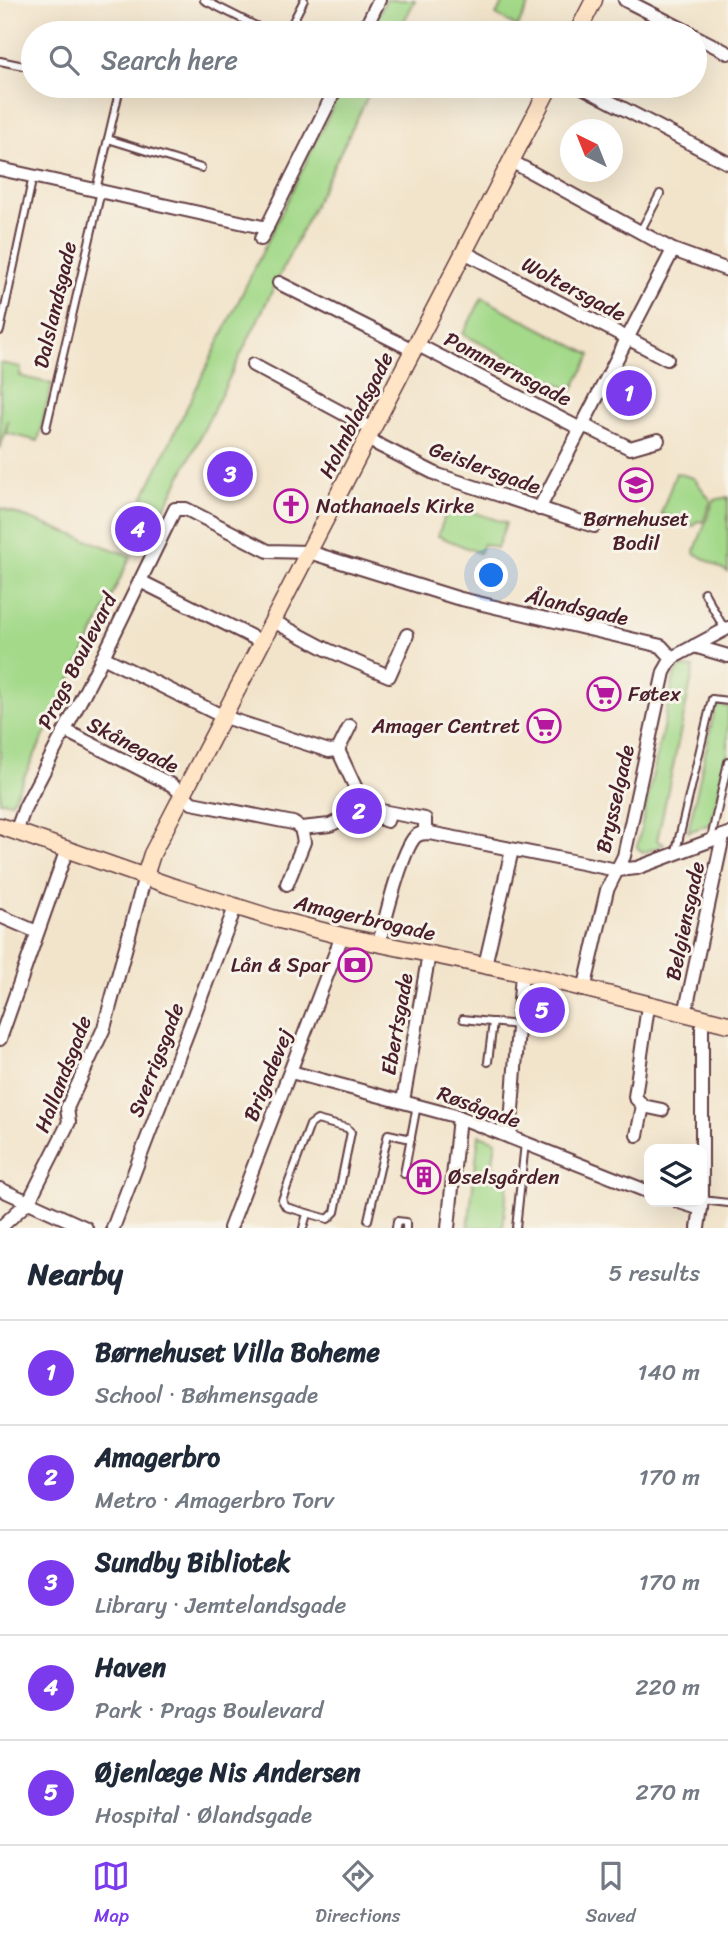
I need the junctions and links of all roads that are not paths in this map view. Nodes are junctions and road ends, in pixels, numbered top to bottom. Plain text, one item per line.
1 (204, 0) edge
2 (304, 0) edge
3 (379, 0) edge
4 (594, 0) edge
5 (625, 0) edge
6 (246, 21) edge
7 (293, 21) edge
8 (369, 21) edge
9 (583, 21) edge
10 (666, 21) edge
11 (707, 42) edge
12 (728, 53) edge
13 (0, 61) edge
14 (21, 65) edge
15 (118, 98) edge
16 (331, 98) edge
17 (544, 98) edge
18 (604, 98) edge
19 (108, 139) junction
20 (511, 161) junction
21 (727, 161) edge
22 (201, 168) dead end
23 (0, 169) edge
24 (33, 176) junction
25 (99, 191) junction
26 (660, 194) dead end
27 (640, 232) junction
28 (673, 250) junction
29 (464, 252) junction
30 (728, 270) edge
31 (279, 283) dead end
32 (0, 331) edge
33 (628, 339) junction
34 (415, 347) junction
35 (667, 359) dead end
36 (253, 365) dead end
37 (582, 427) junction
38 (46, 428) dead end
39 (370, 434) junction
40 (658, 440) dead end
41 (175, 509) joint
42 (539, 509) junction
43 (594, 526) dead end
44 (309, 552) junction
45 (140, 581) junction
46 (704, 592) dead end
47 (273, 621) junction
48 (727, 629) edge
49 (407, 635) dead end
50 (262, 642) junction
51 (694, 646) junction
52 (728, 656) edge
53 (103, 657) junction
54 (671, 658) junction
55 (728, 701) edge
56 (224, 718) junction
57 (350, 726) dead end
58 (65, 731) junction
59 (338, 750) junction
60 (728, 762) edge
61 (184, 795) junction
62 (365, 809) junction
63 (301, 828) junction
64 (8, 829) edge
65 (425, 832) junction
66 (720, 837) edge
67 (67, 849) junction
68 (512, 849) junction
69 (676, 853) junction
70 (617, 870) junction
71 (145, 876) junction
72 (287, 884) dead end
73 (236, 905) junction
74 (0, 916) edge
75 (37, 932) junction
76 (341, 936) junction
77 (379, 943) junction
78 (429, 954) junction
79 (485, 965) junction
80 (522, 973) junction
81 (584, 990) junction
82 (648, 1006) junction
83 (685, 1014) junction
84 (702, 1018) junction
85 (463, 1019) dead end
86 (493, 1022) junction
87 (728, 1024) edge
88 (518, 1025) junction
89 (0, 1039) edge
90 (488, 1062) dead end
91 (291, 1072) junction
92 (402, 1101) junction
93 (417, 1105) junction
94 (643, 1106) junction
95 (662, 1110) dead end
96 (459, 1117) junction
97 (637, 1135) dead end
98 (510, 1137) junction
99 (411, 1139) junction
100 (525, 1143) junction
101 (702, 1144) edge
102 (404, 1174) dead end
103 (0, 1189) edge
104 (644, 1190) edge
105 (29, 1201) junction
106 (728, 1203) edge
107 (707, 1204) edge
108 (702, 1207) edge
109 (307, 1214) junction
110 (368, 1220) dead end
111 (0, 1228) edge
112 (86, 1228) edge
113 (113, 1228) edge
114 (230, 1228) edge
115 (303, 1228) edge
116 (396, 1228) edge
117 (405, 1228) edge
118 (448, 1228) edge
119 (516, 1228) edge
120 (698, 1228) edge

1 - 6 lane
2 - 7 lane
3 - 8 street
4 - 9 street
5 - 10 street
11 - 12 street
13 - 14 lane
15 - 19 lane, Dalslandsgade
16 - 25 street
17 - 20 street, Holmbladsgade
18 - 21 street
19 - 22 lane
19 - 25 lane, Dalslandsgade
20 - 27 street
20 - 29 street, Holmbladsgade
23 - 24 street
24 - 25 street
24 - 32 lane
25 - 38 lane, Dalslandsgade
26 - 27 lane
27 - 28 street
28 - 30 street
28 - 33 street
29 - 33 street, Woltersgade
29 - 34 street, Holmbladsgade
31 - 34 street, Pommernsgade
33 - 35 street, Woltersgade
33 - 37 street
34 - 37 street, Pommernsgade
34 - 39 street, Holmbladsgade
36 - 39 street, Geislersgade
37 - 40 street, Pommernsgade
37 - 42 street
39 - 42 street, Geislersgade
39 - 44 street, Holmbladsgade
41 - 44 street, Ålandsgade
41 - 45 street, Prags Boulevard
42 - 43 street, Geislersgade
44 - 47 street, Holmbladsgade
44 - 54 street, Ålandsgade
45 - 50 street
45 - 53 street, Prags Boulevard
46 - 48 lane
47 - 49 street
47 - 50 street, Holmbladsgade
48 - 51 street
50 - 56 street, Holmbladsgade
51 - 52 street
51 - 54 street
53 - 56 street
53 - 58 street, Prags Boulevard
54 - 70 street, Brysselgade
55 - 69 lane
56 - 59 street
56 - 61 street, Holmbladsgade
57 - 59 street
58 - 61 street, Skånegade
58 - 64 street, Prags Boulevard
59 - 62 street
60 - 66 lane
61 - 63 street, Skånegade
61 - 71 street, Holmbladsgade
62 - 63 street
62 - 65 street
63 - 72 street
64 - 67 street, Amagerbrogade
65 - 68 street
65 - 77 street
66 - 69 street
66 - 83 street, Belgiensgade
67 - 71 street, Amagerbrogade
67 - 75 street
68 - 70 street
68 - 79 street
69 - 70 street
70 - 81 street, Brysselgade
71 - 73 street, Amagerbrogade
71 - 105 street, Hallandsgade
73 - 76 street, Amagerbrogade
73 - 113 street, Sverrigsgade
74 - 75 street
75 - 89 street
76 - 77 street, Amagerbrogade
76 - 91 street, Brigadevej
77 - 78 street, Amagerbrogade
78 - 79 street, Amagerbrogade
78 - 92 street, Ebertsgade
79 - 80 street, Amagerbrogade
80 - 81 street, Amagerbrogade
80 - 88 street
81 - 82 street, Amagerbrogade
82 - 83 street, Amagerbrogade
82 - 94 street
83 - 84 street, Amagerbrogade
84 - 87 street, Amagerbrogade
84 - 101 street
85 - 86 lane
86 - 88 lane
86 - 90 lane
88 - 98 street
91 - 92 street, Røsågade
91 - 114 street, Brigadevej
92 - 93 street, Røsågade
93 - 96 street, Røsågade
93 - 99 lane
94 - 95 street
94 - 97 street
96 - 98 street, Røsågade
96 - 118 street
98 - 100 street, Røsågade
99 - 102 lane
99 - 110 lane
100 - 104 street, Røsågade
100 - 119 lane
103 - 105 street
105 - 111 street
105 - 112 street
106 - 107 lane
108 - 120 street
109 - 109 lane
109 - 115 lane
116 - 117 lane

